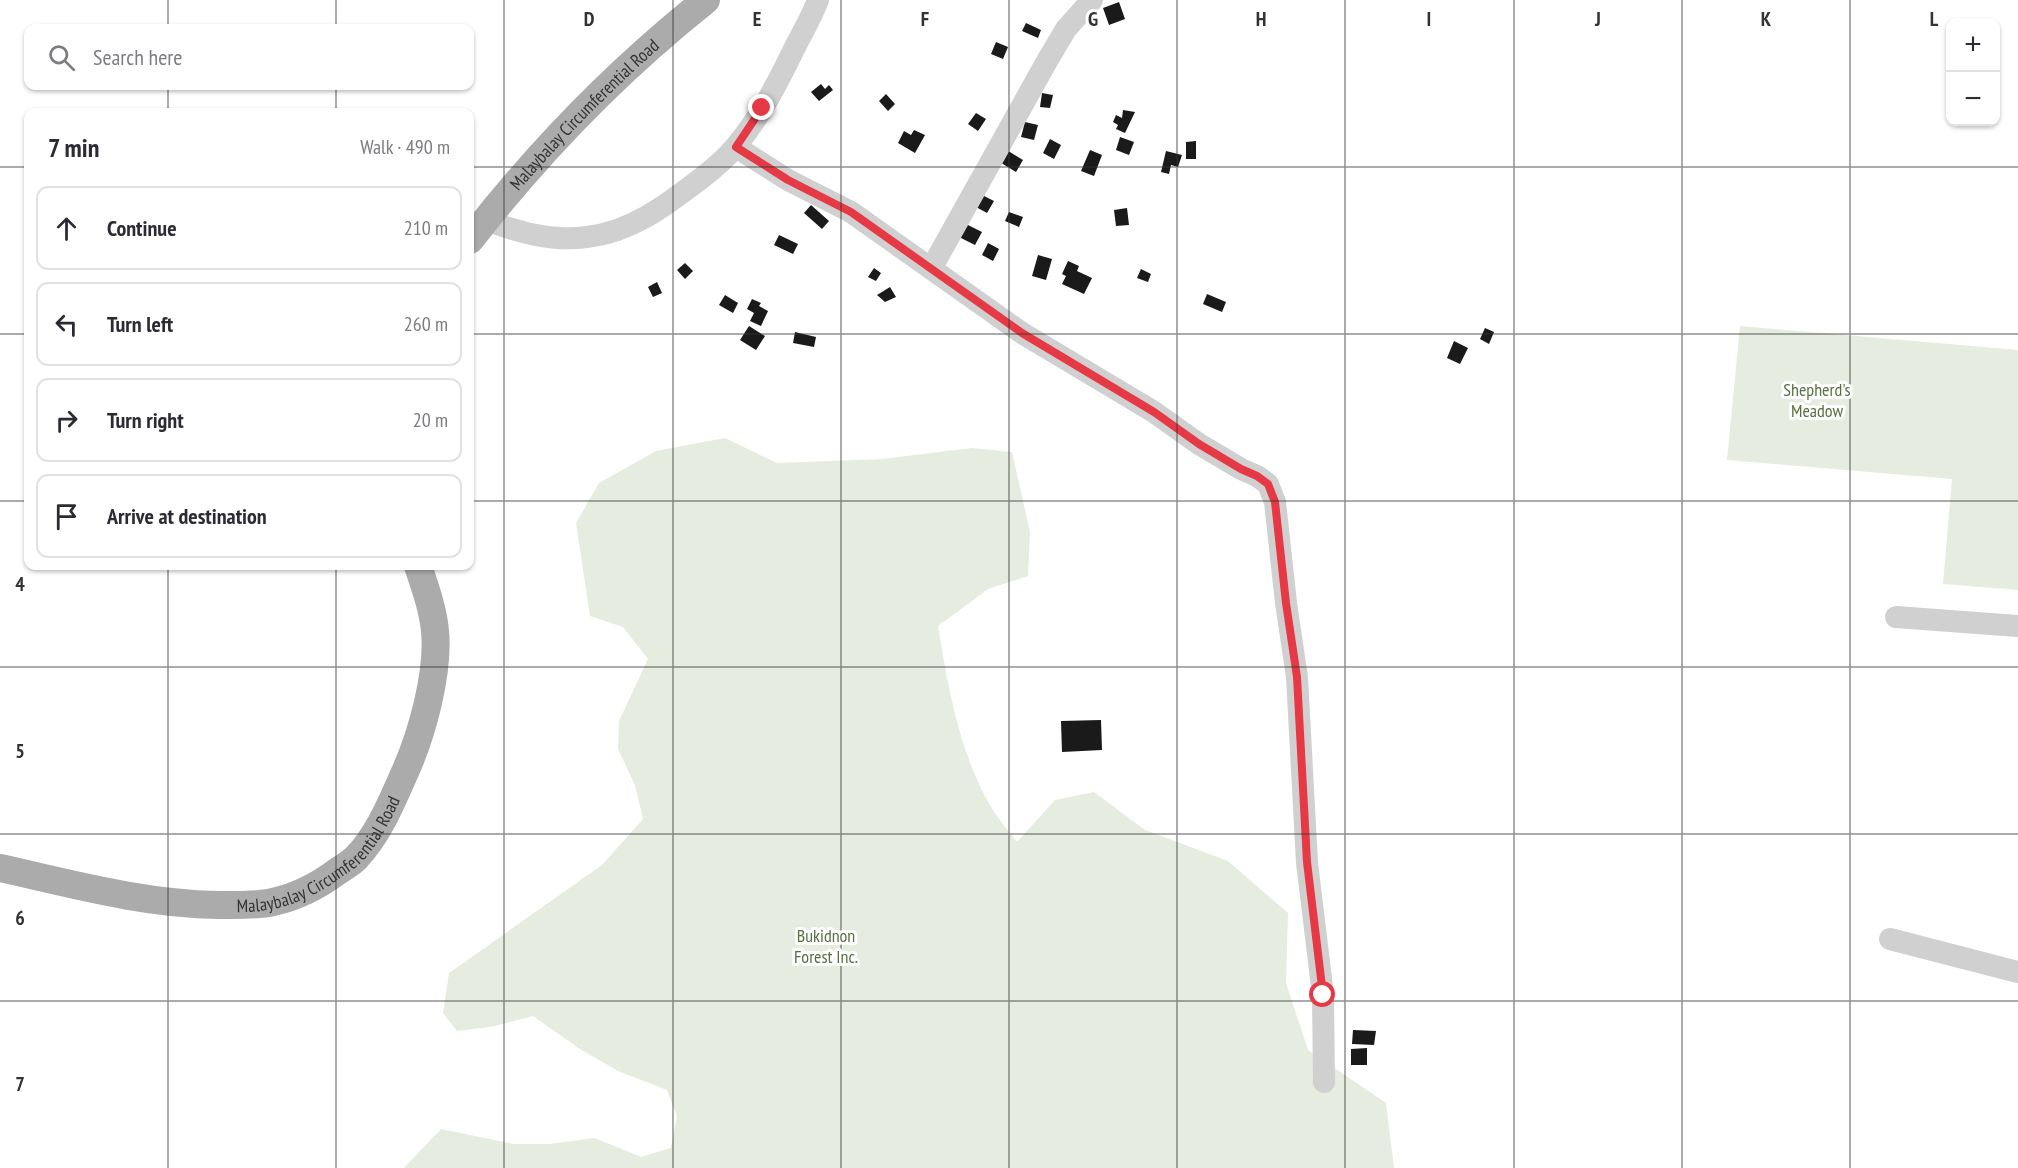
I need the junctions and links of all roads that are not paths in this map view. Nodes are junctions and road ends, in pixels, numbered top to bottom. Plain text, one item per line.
1 (706, 0) edge
2 (818, 0) edge
3 (1092, 0) edge
4 (736, 147) junction
5 (477, 230) edge
6 (932, 269) junction
7 (419, 570) edge
8 (1896, 617) dead end
9 (2018, 626) edge
10 (0, 868) edge
11 (1890, 939) dead end
12 (2018, 972) edge
13 (1324, 1082) dead end

1 - 5 main road, Malaybalay Circumferential Road
2 - 4 street
3 - 6 street
4 - 5 street
4 - 6 street
6 - 13 street
7 - 10 main road, Malaybalay Circumferential Road
8 - 9 street
11 - 12 street

